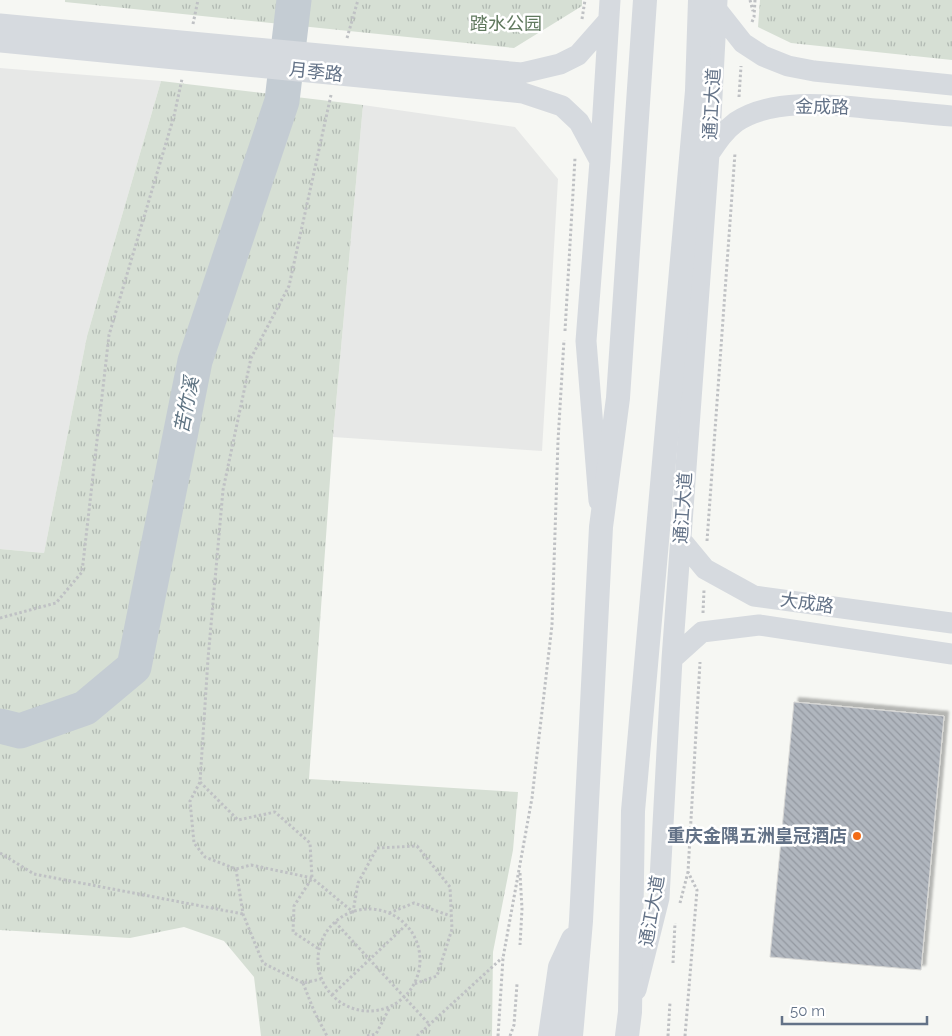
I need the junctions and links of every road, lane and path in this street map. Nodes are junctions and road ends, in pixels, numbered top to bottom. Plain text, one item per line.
1 (198, 0) edge
2 (358, 0) edge
3 (584, 0) edge
4 (645, 0) edge
5 (750, 0) edge
6 (755, 0) edge
7 (711, 3) edge
8 (609, 10) edge
9 (754, 17) junction
10 (0, 24) edge
11 (192, 29) dead end
12 (0, 42) edge
13 (742, 43) junction
14 (345, 45) dead end
15 (172, 49) junction
16 (578, 55) junction
17 (392, 70) junction
18 (182, 77) dead end
19 (952, 85) edge
20 (332, 91) dead end
21 (952, 116) edge
22 (738, 122) junction
23 (575, 153) dead end
24 (709, 154) junction
25 (600, 161) junction
26 (601, 527) junction
27 (681, 540) junction
28 (705, 570) junction
29 (0, 618) edge
30 (952, 623) edge
31 (702, 632) junction
32 (952, 654) edge
33 (672, 659) junction
34 (200, 782) junction
35 (0, 853) edge
36 (519, 867) junction
37 (236, 869) junction
38 (688, 872) junction
39 (312, 878) junction
40 (679, 907) dead end
41 (352, 912) junction
42 (389, 913) junction
43 (243, 914) junction
44 (451, 916) junction
45 (677, 916) dead end
46 (581, 921) junction
47 (335, 922) junction
48 (406, 925) junction
49 (520, 945) dead end
50 (319, 949) junction
51 (503, 958) junction
52 (369, 960) junction
53 (673, 963) dead end
54 (321, 978) junction
55 (303, 982) junction
56 (414, 984) junction
57 (517, 984) dead end
58 (332, 995) junction
59 (404, 997) junction
60 (670, 1002) dead end
61 (390, 1006) junction
62 (630, 1012) junction
63 (430, 1025) junction
64 (327, 1036) edge
65 (367, 1036) edge
66 (417, 1036) edge
67 (498, 1036) edge
68 (510, 1036) edge
69 (550, 1036) edge
70 (571, 1036) edge
71 (627, 1036) edge
72 (636, 1036) edge
73 (668, 1036) edge
74 (685, 1036) edge

1 - 11 path
2 - 14 path
3 - 16 path
4 - 26 main road
5 - 9 path
6 - 9 path
7 - 13 street, 金成路
7 - 24 street, 通江大道
7 - 62 main road, 通江大道
8 - 16 street, 月季路
8 - 25 street
9 - 13 path
10 - 15 street, 月季路
12 - 15 street, 月季路
13 - 19 street, 金成路
13 - 22 path
15 - 17 street, 月季路
16 - 17 street, 月季路
17 - 25 street, 月季路
18 - 29 path
20 - 34 path
21 - 22 street, 金成路
22 - 24 street, 金成路
22 - 28 path
23 - 36 path
24 - 27 street, 通江大道
25 - 26 street
26 - 46 main road
27 - 28 street, 大成路
27 - 33 street, 通江大道
28 - 30 street, 大成路
28 - 31 path
31 - 32 street, 大成路
31 - 33 street
31 - 38 path
33 - 62 street, 通江大道
34 - 37 path
34 - 39 path
35 - 43 path
36 - 49 path
36 - 51 path
37 - 39 path
37 - 43 path
38 - 40 path
38 - 74 path
39 - 41 path
39 - 50 path
41 - 42 path
41 - 44 path
41 - 47 path
42 - 44 path
42 - 48 path
43 - 55 path
44 - 56 path
45 - 53 path
46 - 69 main road
46 - 70 main road
47 - 50 path
47 - 52 path
48 - 52 path
48 - 56 path
50 - 54 path
51 - 63 path
51 - 67 path
52 - 58 path
52 - 59 path
54 - 55 path
54 - 58 path
55 - 64 path
56 - 59 path
57 - 68 path
58 - 61 path
59 - 61 path
59 - 63 path
60 - 73 path
61 - 65 path
62 - 71 main road, 通江大道
62 - 72 main road
63 - 66 path

